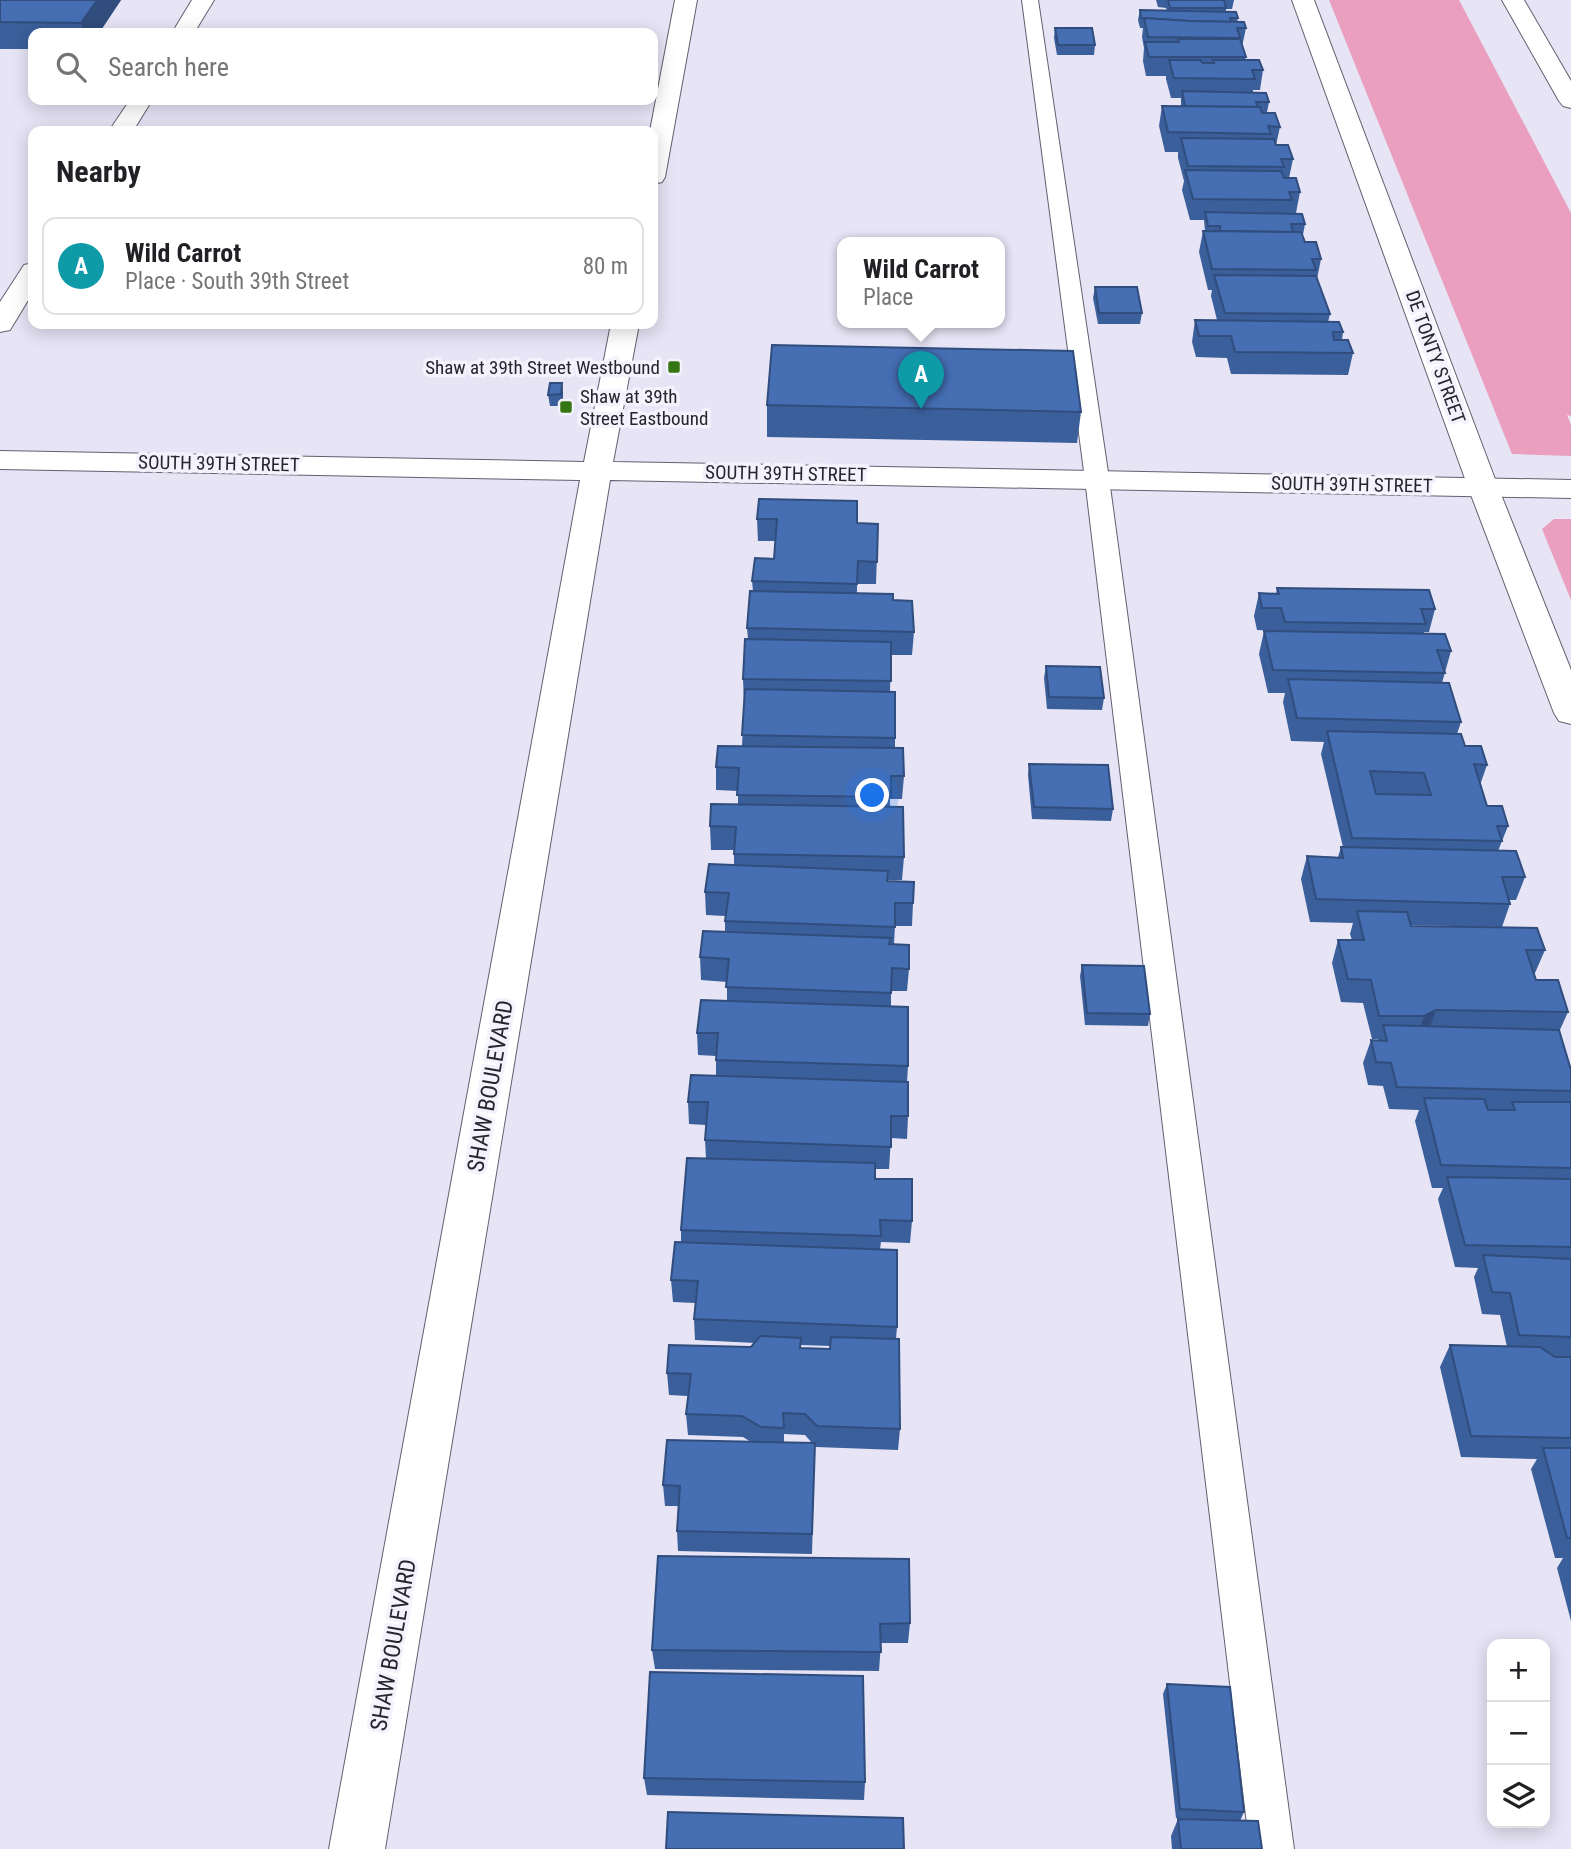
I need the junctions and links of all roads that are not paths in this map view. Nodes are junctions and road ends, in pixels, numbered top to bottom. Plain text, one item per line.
1 (203, 0) edge
2 (686, 0) edge
3 (1030, 0) edge
4 (1303, 0) edge
5 (1513, 0) edge
6 (186, 28) edge
7 (1571, 101) edge
8 (138, 105) edge
9 (124, 126) edge
10 (658, 150) edge
11 (28, 279) edge
12 (0, 324) edge
13 (624, 329) edge
14 (0, 460) edge
15 (597, 469) junction
16 (1097, 479) junction
17 (1483, 487) junction
18 (1571, 488) edge
19 (1571, 713) edge
20 (357, 1849) edge
21 (1272, 1849) edge

1 - 6 main road
2 - 10 main road
3 - 16 lane
4 - 17 main road, DE TONTY STREET
5 - 7 main road
8 - 9 main road
11 - 12 main road
13 - 15 main road, SHAW BOULEVARD
14 - 15 main road, SOUTH 39TH STREET
15 - 16 main road, SOUTH 39TH STREET
15 - 20 main road, SHAW BOULEVARD
16 - 17 main road, SOUTH 39TH STREET
16 - 21 lane
17 - 18 main road, SOUTH 39TH STREET
17 - 19 main road, DE TONTY STREET

